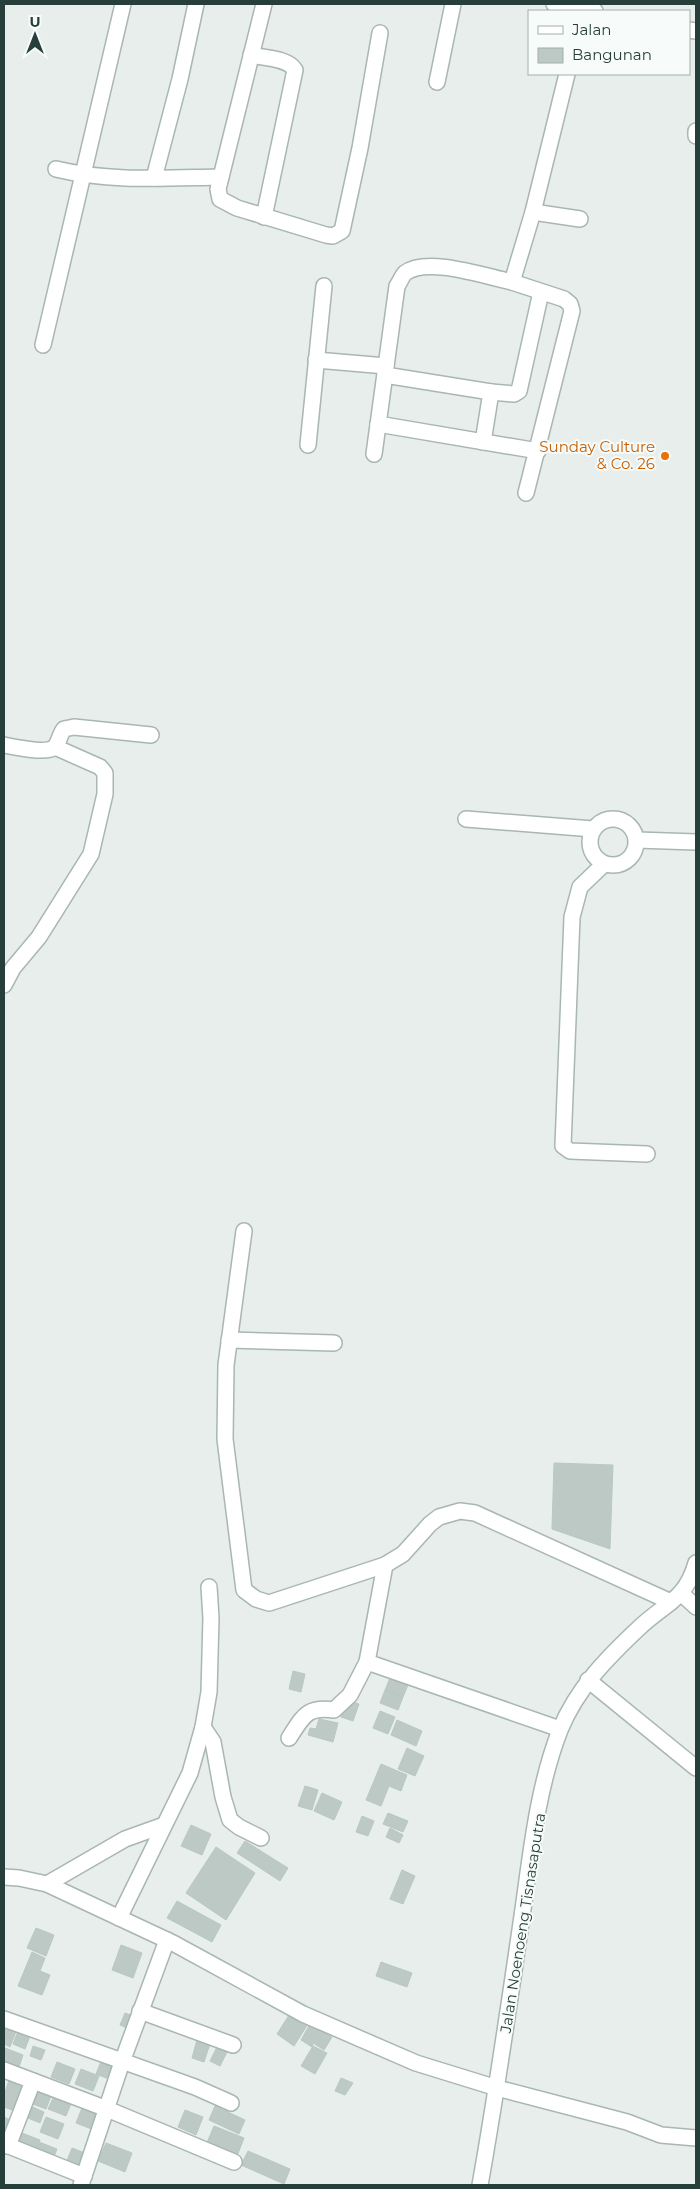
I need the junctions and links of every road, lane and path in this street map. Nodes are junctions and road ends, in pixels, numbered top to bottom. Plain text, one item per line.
1 (123, 4) edge
2 (196, 4) edge
3 (264, 4) edge
4 (453, 4) edge
5 (554, 4) edge
6 (587, 9) edge
7 (380, 33) dead end
8 (251, 55) junction
9 (567, 75) edge
10 (438, 82) dead end
11 (696, 131) edge
12 (696, 136) edge
13 (56, 169) dead end
14 (84, 176) junction
15 (221, 177) junction
16 (154, 178) junction
17 (533, 212) junction
18 (264, 217) junction
19 (580, 219) dead end
20 (512, 282) junction
21 (324, 286) dead end
22 (541, 292) junction
23 (43, 345) dead end
24 (316, 360) junction
25 (386, 371) junction
26 (491, 392) junction
27 (378, 424) junction
28 (483, 442) junction
29 (308, 445) dead end
30 (538, 451) junction
31 (374, 454) dead end
32 (526, 493) dead end
33 (151, 735) dead end
34 (4, 745) edge
35 (55, 747) junction
36 (466, 819) dead end
37 (593, 829) junction
38 (637, 840) junction
39 (696, 842) edge
40 (604, 864) junction
41 (4, 985) edge
42 (647, 1154) dead end
43 (244, 1231) dead end
44 (229, 1340) junction
45 (334, 1343) dead end
46 (696, 1563) edge
47 (385, 1565) junction
48 (209, 1587) dead end
49 (676, 1598) junction
50 (696, 1607) edge
51 (367, 1662) junction
52 (588, 1680) junction
53 (203, 1727) junction
54 (560, 1729) junction
55 (289, 1738) dead end
56 (696, 1768) edge
57 (164, 1825) junction
58 (261, 1838) dead end
59 (4, 1878) edge
60 (47, 1884) junction
61 (120, 1918) junction
62 (166, 1940) junction
63 (140, 2011) junction
64 (4, 2019) edge
65 (233, 2045) dead end
66 (122, 2062) junction
67 (4, 2070) edge
68 (33, 2081) junction
69 (497, 2088) junction
70 (231, 2103) dead end
71 (107, 2109) junction
72 (696, 2138) edge
73 (6, 2145) edge
74 (234, 2162) dead end
75 (83, 2181) edge
76 (480, 2185) edge

1 - 14 street
2 - 16 street
3 - 8 street
4 - 10 street
5 - 6 street
7 - 18 street
8 - 15 street
8 - 18 street
9 - 17 street
11 - 12 street
13 - 14 street
14 - 16 street
14 - 23 street
15 - 16 street
15 - 18 street
17 - 19 street
17 - 20 street
20 - 22 street
20 - 25 street
21 - 24 street
22 - 26 street
22 - 30 street
24 - 25 street
24 - 29 street
25 - 26 street
25 - 27 street
26 - 28 street
27 - 28 street
27 - 31 street
28 - 30 street
30 - 32 street
33 - 35 street
34 - 35 street
35 - 41 street
36 - 37 street
37 - 38 street
37 - 40 street
38 - 39 street
38 - 40 street
40 - 42 street
43 - 44 street
44 - 45 street
44 - 47 street
46 - 49 street, Jalan Noenoeng Tisnasaputra
47 - 49 street
47 - 51 street
48 - 53 street
49 - 50 street
49 - 52 street, Jalan Noenoeng Tisnasaputra
51 - 54 street
51 - 55 street
52 - 54 street, Jalan Noenoeng Tisnasaputra
52 - 56 street
53 - 57 street
53 - 58 street
54 - 69 street, Jalan Noenoeng Tisnasaputra
57 - 60 street
57 - 61 street
59 - 60 street
60 - 61 street
61 - 62 street
62 - 63 street
62 - 69 street
63 - 65 street
63 - 66 street
64 - 66 street
66 - 70 street
66 - 71 street
67 - 68 street
68 - 71 street
68 - 73 street
69 - 72 street
69 - 76 street, Jalan Noenoeng Tisnasaputra
71 - 74 street
71 - 75 street
73 - 75 street

